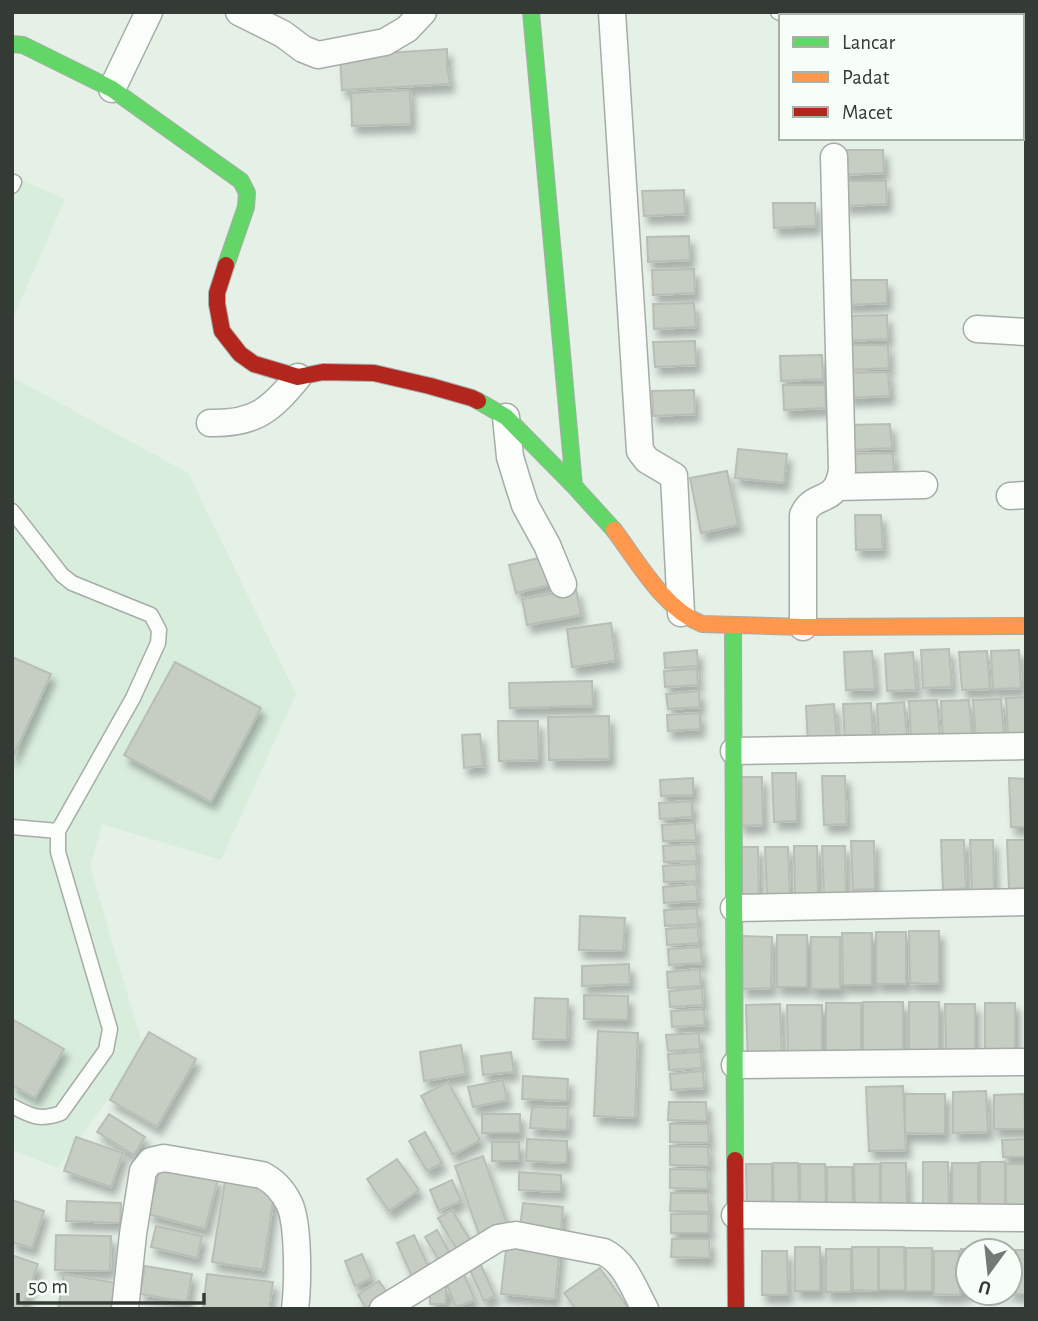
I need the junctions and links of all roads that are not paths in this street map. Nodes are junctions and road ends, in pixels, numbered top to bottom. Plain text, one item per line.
1 (149, 12) edge
2 (239, 12) edge
3 (423, 12) edge
4 (531, 12) edge
5 (612, 12) edge
6 (12, 44) edge
7 (112, 89) junction
8 (834, 156) dead end
9 (977, 329) dead end
10 (1026, 332) edge
11 (298, 377) junction
12 (506, 416) junction
13 (210, 423) dead end
14 (924, 485) dead end
15 (574, 486) junction
16 (837, 487) junction
17 (12, 511) edge
18 (563, 584) dead end
19 (681, 613) junction
20 (733, 626) junction
21 (1026, 626) edge
22 (803, 627) junction
23 (1026, 746) edge
24 (734, 751) junction
25 (12, 827) edge
26 (58, 831) junction
27 (1026, 902) edge
28 (734, 908) junction
29 (1026, 1062) edge
30 (735, 1065) junction
31 (12, 1106) edge
32 (735, 1215) junction
33 (1026, 1218) edge
34 (395, 1305) edge
35 (125, 1309) edge
36 (295, 1309) edge
37 (645, 1309) edge
38 (736, 1309) edge

1 - 7 street
2 - 3 street
4 - 15 street
5 - 19 street
6 - 7 street
7 - 11 street
8 - 16 street
9 - 10 street
11 - 12 street
11 - 13 street
12 - 15 street
12 - 18 street
14 - 16 street
15 - 19 street
16 - 22 street
17 - 26 lane
19 - 20 street
20 - 22 street
20 - 24 street
21 - 22 street
23 - 24 street
24 - 28 street
25 - 26 lane
26 - 31 lane
27 - 28 street
28 - 30 street
29 - 30 street
30 - 32 street
32 - 33 street
32 - 38 street
34 - 37 street
35 - 36 street

